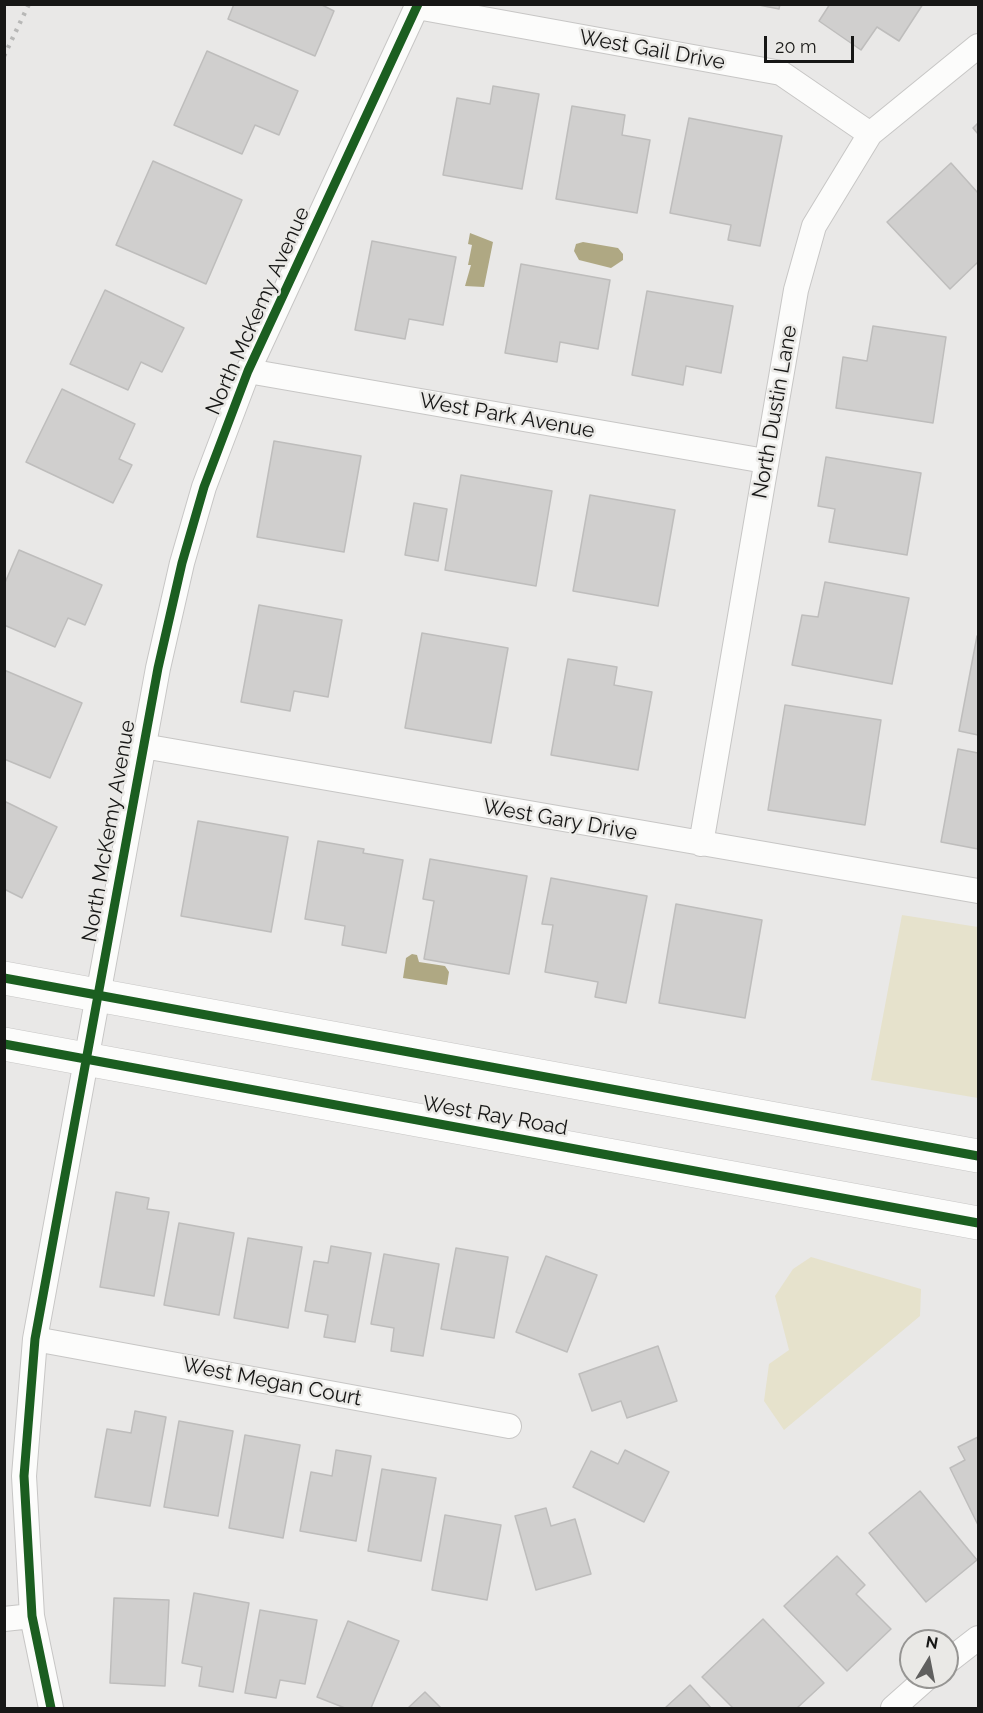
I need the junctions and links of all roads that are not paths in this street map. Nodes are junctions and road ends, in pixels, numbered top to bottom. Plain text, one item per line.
1 (417, 6) edge
2 (978, 46) edge
3 (870, 134) junction
4 (248, 370) junction
5 (765, 461) junction
6 (142, 746) junction
7 (701, 844) junction
8 (978, 891) edge
9 (4, 978) edge
10 (98, 995) junction
11 (4, 1044) edge
12 (85, 1059) junction
13 (978, 1156) edge
14 (978, 1223) edge
15 (35, 1339) junction
16 (509, 1426) dead end
17 (32, 1616) junction
18 (4, 1619) edge
19 (978, 1638) edge
20 (959, 1653) edge
21 (914, 1689) edge
22 (51, 1708) edge
23 (892, 1708) edge

1 - 3 street, West Gail Drive
1 - 4 street, North McKemy Avenue
2 - 3 street, North Dustin Lane
3 - 5 street, North Dustin Lane
4 - 5 street, West Park Avenue
4 - 6 street, North McKemy Avenue
5 - 7 street, North Dustin Lane
6 - 7 street, West Gary Drive
6 - 10 street, North McKemy Avenue
7 - 8 street, West Gary Drive
9 - 10 main road
10 - 12 street, North McKemy Avenue
10 - 13 main road
11 - 12 main road, West Ray Road
12 - 14 main road, West Ray Road
12 - 15 street, North McKemy Avenue
15 - 16 street, West Megan Court
15 - 17 street, North McKemy Avenue
17 - 18 street
17 - 22 street, North McKemy Avenue
19 - 20 street
21 - 23 street

